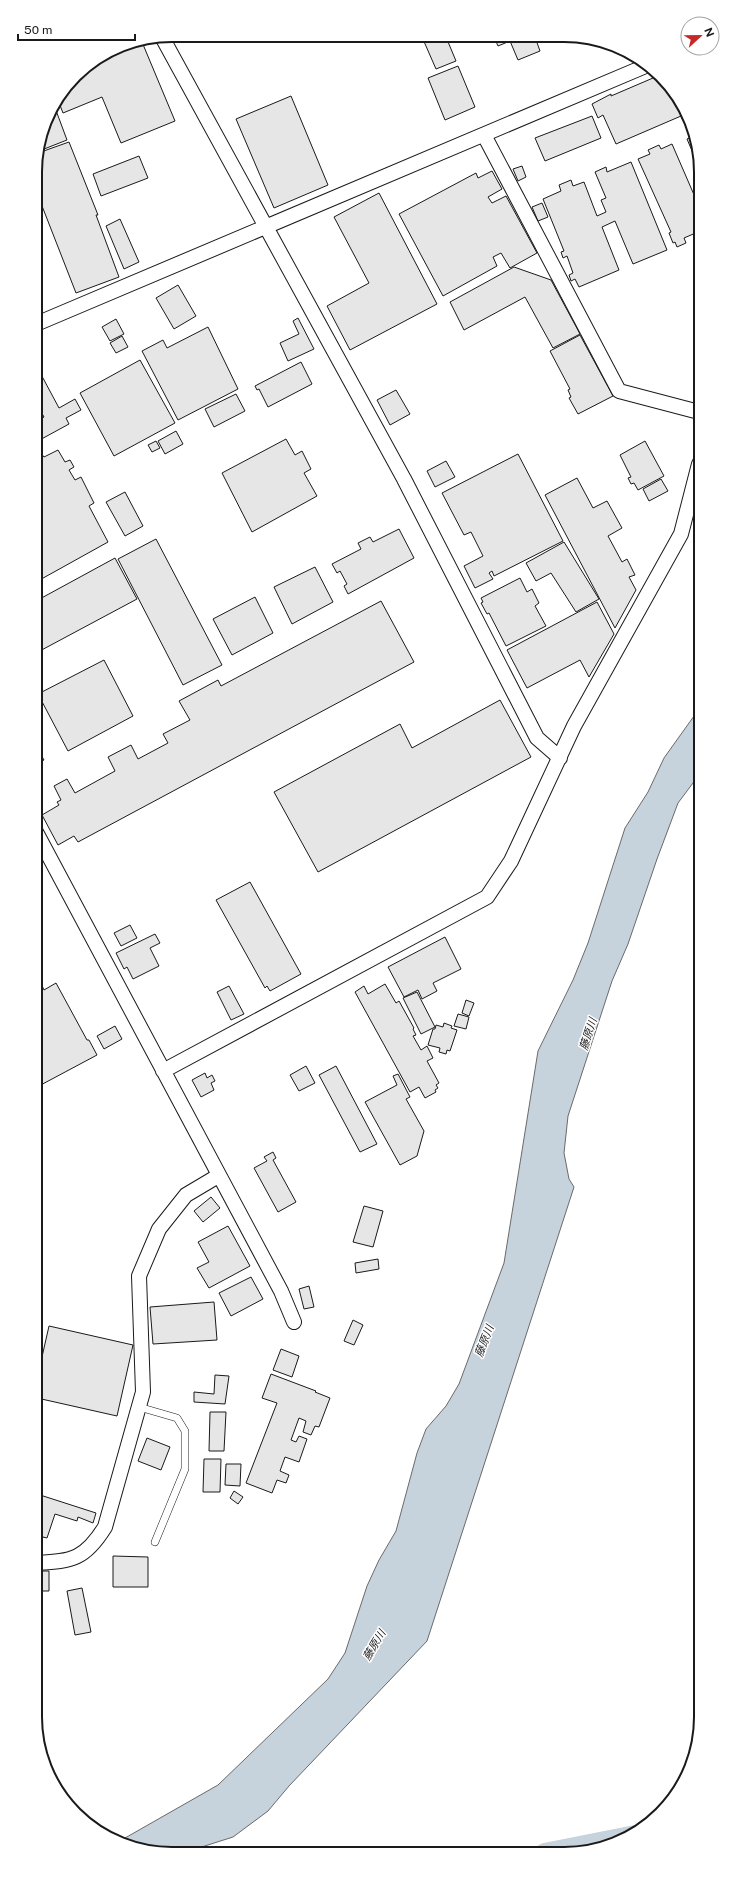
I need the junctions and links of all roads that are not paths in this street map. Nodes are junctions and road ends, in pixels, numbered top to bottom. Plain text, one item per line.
1 (165, 42) edge
2 (642, 68) edge
3 (484, 135) junction
4 (266, 227) junction
5 (42, 321) edge
6 (694, 411) edge
7 (694, 483) edge
8 (560, 758) junction
9 (42, 843) edge
10 (163, 1071) junction
11 (218, 1176) junction
12 (294, 1322) dead end
13 (139, 1407) junction
14 (155, 1542) dead end
15 (42, 1563) edge

1 - 4 street
2 - 3 street
3 - 4 street
3 - 6 street
4 - 5 street
4 - 8 street
7 - 8 street
8 - 10 street
9 - 10 street
10 - 11 street
11 - 12 street
11 - 13 street
13 - 14 lane
13 - 15 street

